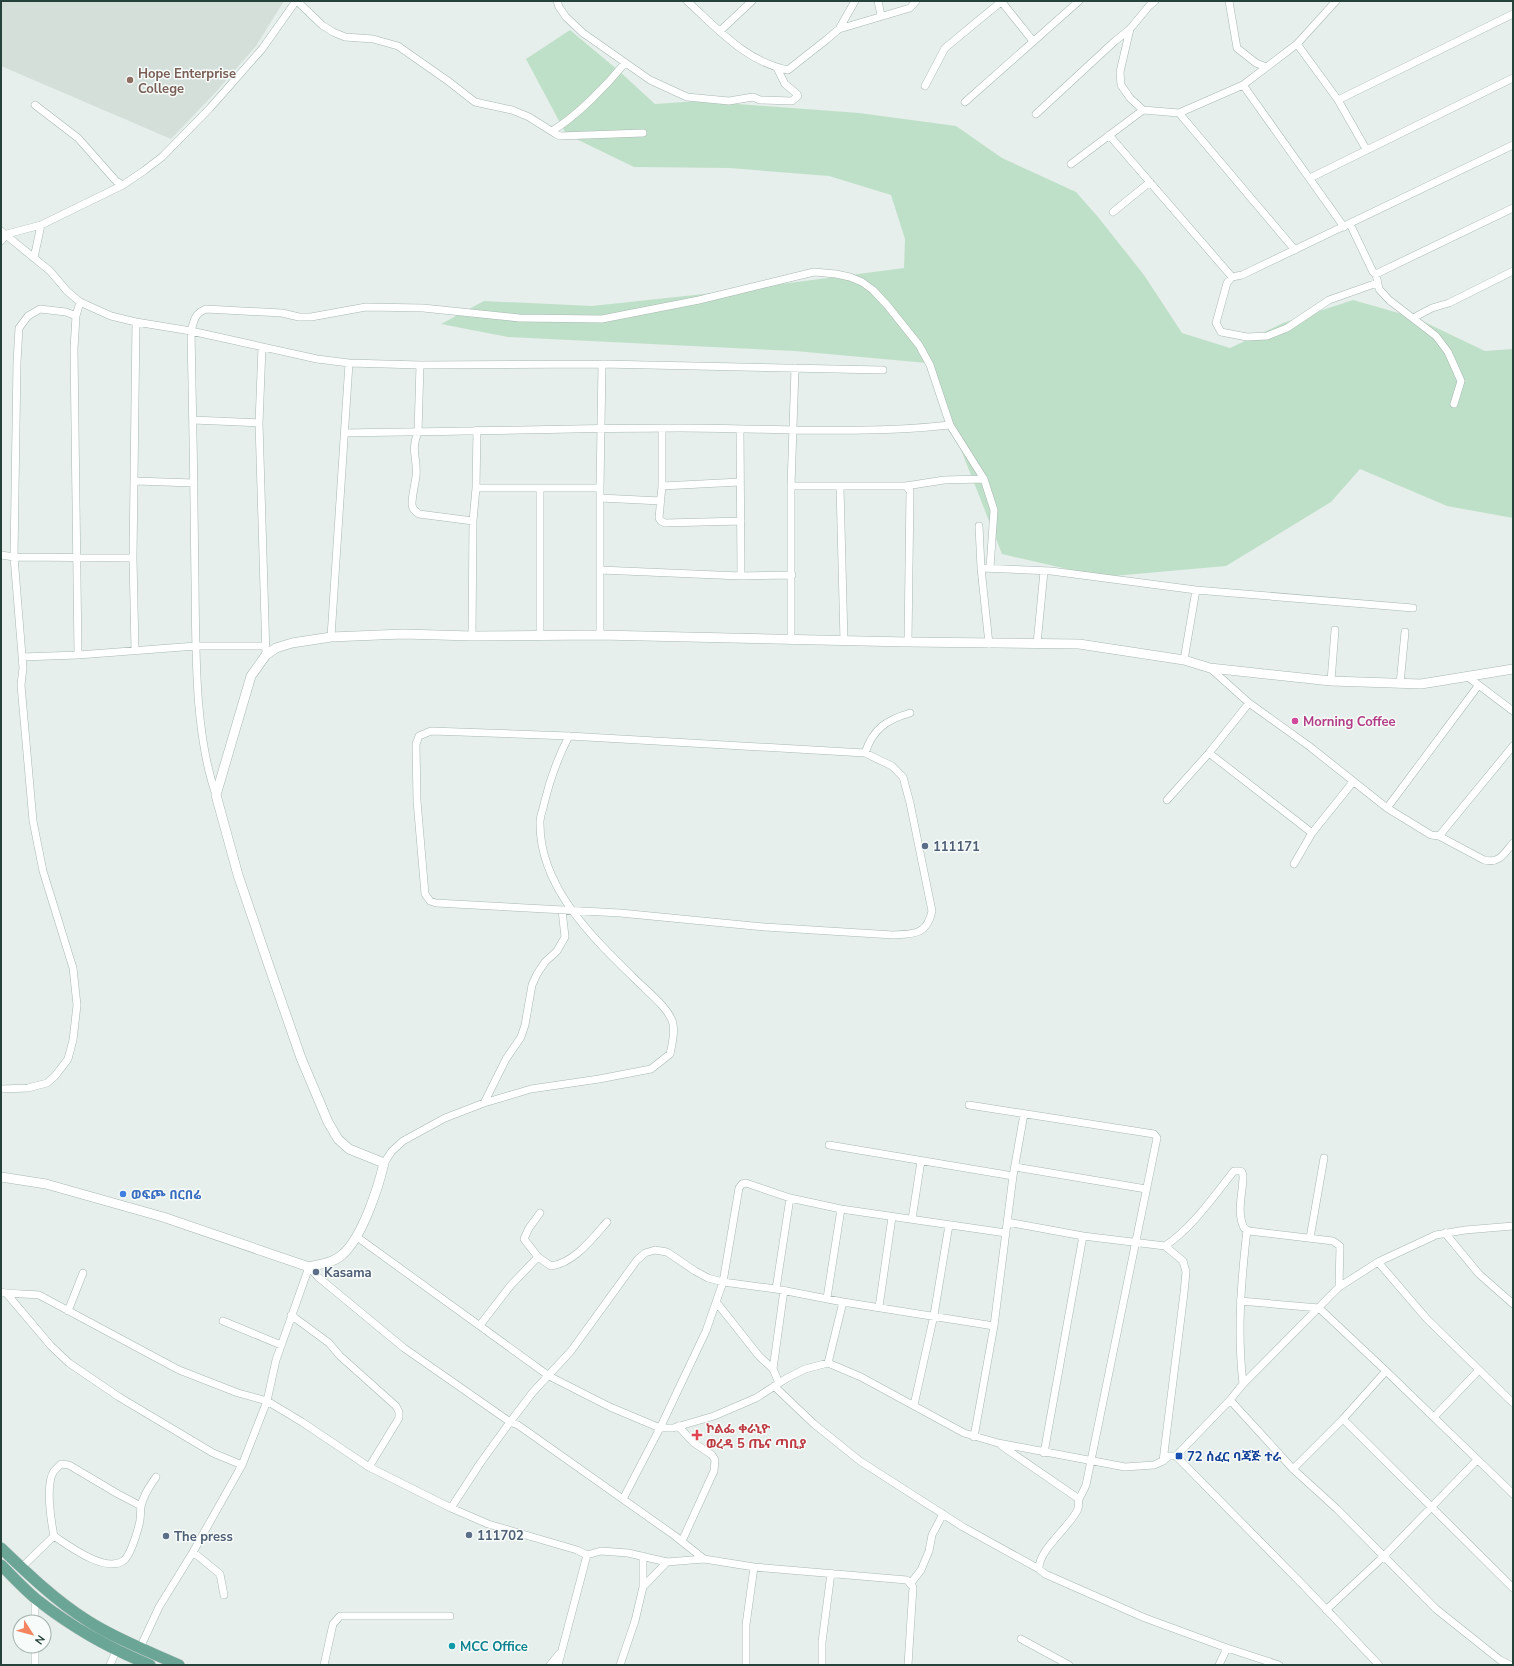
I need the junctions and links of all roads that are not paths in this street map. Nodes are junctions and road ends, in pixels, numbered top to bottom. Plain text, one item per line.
1 (296, 1) edge
2 (557, 1) edge
3 (687, 1) edge
4 (752, 1) edge
5 (855, 1) edge
6 (878, 1) edge
7 (916, 1) edge
8 (1001, 1) edge
9 (1079, 1) edge
10 (1155, 1) edge
11 (1229, 1) edge
12 (1336, 1) edge
13 (1147, 3) edge
14 (1513, 14) edge
15 (881, 15) junction
16 (839, 29) junction
17 (1130, 29) junction
18 (720, 31) junction
19 (1033, 41) junction
20 (1297, 44) junction
21 (625, 63) junction
22 (1266, 67) junction
23 (777, 68) junction
24 (1513, 78) edge
25 (1242, 85) junction
26 (925, 86) dead end
27 (1338, 100) junction
28 (965, 102) dead end
29 (35, 105) dead end
30 (1143, 110) junction
31 (1036, 114) dead end
32 (1179, 114) junction
33 (552, 131) junction
34 (642, 134) dead end
35 (1109, 135) junction
36 (1513, 145) edge
37 (1366, 150) junction
38 (1071, 164) dead end
39 (1310, 178) junction
40 (1150, 182) junction
41 (123, 185) junction
42 (1513, 208) edge
43 (1113, 212) dead end
44 (41, 225) junction
45 (1347, 225) junction
46 (4, 232) edge
47 (1, 241) edge
48 (1295, 250) junction
49 (34, 258) junction
50 (1513, 271) edge
51 (1376, 274) junction
52 (1232, 277) junction
53 (1377, 283) junction
54 (80, 302) junction
55 (76, 316) junction
56 (1413, 318) junction
57 (136, 322) junction
58 (191, 331) junction
59 (262, 347) junction
60 (349, 364) junction
61 (602, 364) junction
62 (420, 365) junction
63 (795, 368) junction
64 (883, 370) dead end
65 (1454, 404) dead end
66 (193, 420) junction
67 (260, 424) junction
68 (950, 425) junction
69 (662, 428) junction
70 (600, 429) junction
71 (740, 429) junction
72 (477, 430) junction
73 (793, 430) junction
74 (418, 432) junction
75 (345, 433) junction
76 (984, 479) junction
77 (135, 480) junction
78 (740, 482) junction
79 (194, 483) junction
80 (662, 486) junction
81 (791, 486) junction
82 (906, 486) junction
83 (840, 487) junction
84 (476, 488) junction
85 (600, 488) junction
86 (540, 489) junction
87 (600, 498) junction
88 (661, 501) junction
89 (473, 521) junction
90 (741, 521) junction
91 (979, 526) dead end
92 (1, 555) edge
93 (14, 557) junction
94 (77, 558) junction
95 (133, 558) junction
96 (980, 568) junction
97 (990, 568) junction
98 (600, 570) junction
99 (1044, 571) junction
100 (792, 575) junction
101 (741, 576) junction
102 (1196, 590) junction
103 (1412, 608) dead end
104 (1334, 630) dead end
105 (1405, 632) dead end
106 (600, 635) junction
107 (472, 636) junction
108 (540, 636) junction
109 (331, 637) junction
110 (790, 640) junction
111 (844, 641) junction
112 (908, 642) junction
113 (989, 644) junction
114 (1037, 644) junction
115 (196, 646) junction
116 (135, 650) junction
117 (265, 651) junction
118 (78, 655) junction
119 (22, 657) junction
120 (1184, 660) junction
121 (1210, 668) junction
122 (1513, 669) edge
123 (1468, 677) junction
124 (1331, 681) junction
125 (1400, 684) junction
126 (1478, 686) junction
127 (1249, 703) junction
128 (1513, 711) edge
129 (910, 713) dead end
130 (569, 736) junction
131 (1513, 746) edge
132 (865, 753) junction
133 (1209, 753) junction
134 (1510, 755) edge
135 (1353, 782) junction
136 (216, 795) junction
137 (1167, 800) dead end
138 (1387, 808) junction
139 (1312, 833) junction
140 (1439, 836) junction
141 (1513, 843) edge
142 (1294, 864) dead end
143 (562, 910) junction
144 (572, 912) junction
145 (1, 1089) edge
146 (484, 1103) junction
147 (969, 1104) dead end
148 (1024, 1114) junction
149 (828, 1145) dead end
150 (1324, 1158) dead end
151 (921, 1161) junction
152 (384, 1163) junction
153 (1015, 1167) junction
154 (1013, 1176) junction
155 (1, 1177) edge
156 (1146, 1189) junction
157 (790, 1198) junction
158 (841, 1209) junction
159 (540, 1213) dead end
160 (892, 1217) junction
161 (912, 1219) junction
162 (607, 1222) dead end
163 (1008, 1222) junction
164 (949, 1225) junction
165 (1513, 1226) edge
166 (1247, 1230) junction
167 (1006, 1233) junction
168 (1445, 1234) junction
169 (1083, 1236) junction
170 (357, 1237) junction
171 (1310, 1238) junction
172 (1136, 1243) junction
173 (1165, 1246) junction
174 (538, 1257) junction
175 (1378, 1262) junction
176 (309, 1267) junction
177 (83, 1273) dead end
178 (723, 1282) junction
179 (1339, 1287) junction
180 (776, 1289) junction
181 (784, 1290) junction
182 (4, 1293) edge
183 (827, 1298) junction
184 (1240, 1300) junction
185 (716, 1302) junction
186 (843, 1302) junction
187 (1513, 1304) edge
188 (879, 1308) junction
189 (1318, 1308) junction
190 (68, 1311) junction
191 (292, 1315) junction
192 (934, 1315) junction
193 (223, 1321) dead end
194 (480, 1325) junction
195 (994, 1326) junction
196 (281, 1345) junction
197 (828, 1363) junction
198 (773, 1370) junction
199 (1479, 1370) junction
200 (1386, 1371) junction
201 (549, 1376) junction
202 (1243, 1384) junction
203 (776, 1385) junction
204 (1230, 1400) junction
205 (267, 1401) junction
206 (1513, 1403) edge
207 (914, 1405) junction
208 (1434, 1417) junction
209 (1343, 1419) junction
210 (510, 1422) junction
211 (678, 1426) junction
212 (660, 1428) junction
213 (974, 1437) junction
214 (998, 1444) junction
215 (1044, 1453) junction
216 (1176, 1456) junction
217 (1476, 1460) junction
218 (1090, 1461) junction
219 (1163, 1461) junction
220 (242, 1465) junction
221 (369, 1467) junction
222 (1293, 1469) junction
223 (156, 1477) dead end
224 (1513, 1494) edge
225 (623, 1499) junction
226 (1080, 1499) junction
227 (141, 1506) junction
228 (1431, 1507) junction
229 (451, 1508) junction
230 (943, 1514) junction
231 (54, 1536) junction
232 (682, 1541) junction
233 (1, 1548) edge
234 (193, 1552) junction
235 (588, 1555) junction
236 (643, 1556) junction
237 (1384, 1556) junction
238 (704, 1559) junction
239 (667, 1562) junction
240 (2, 1567) edge
241 (754, 1567) junction
242 (21, 1568) junction
243 (1039, 1568) junction
244 (830, 1573) junction
245 (911, 1583) junction
246 (643, 1587) junction
247 (1513, 1588) edge
248 (224, 1595) dead end
249 (35, 1598) junction
250 (1326, 1610) junction
251 (35, 1614) edge
252 (450, 1616) dead end
253 (1021, 1639) dead end
254 (140, 1648) junction
255 (1227, 1648) junction
256 (116, 1650) junction
257 (560, 1652) junction
258 (35, 1654) edge
259 (35, 1665) edge
260 (110, 1665) edge
261 (150, 1665) edge
262 (179, 1665) edge
263 (324, 1665) edge
264 (550, 1665) edge
265 (558, 1665) edge
266 (620, 1665) edge
267 (746, 1665) edge
268 (822, 1665) edge
269 (908, 1665) edge
270 (1069, 1665) edge
271 (1219, 1665) edge
272 (1279, 1665) edge
273 (1379, 1665) edge
274 (1510, 1665) edge

1 - 33 street
1 - 41 street
2 - 21 street
3 - 18 street
4 - 18 street
5 - 16 street
6 - 15 street
7 - 15 street
8 - 19 street
8 - 26 street
9 - 19 street
10 - 13 street
11 - 22 street
12 - 20 street
13 - 17 street
14 - 27 street
15 - 16 street
16 - 23 street
17 - 30 street
17 - 31 street
18 - 23 street
19 - 28 street
20 - 22 street
20 - 27 street
21 - 23 street
21 - 33 street
22 - 25 street
24 - 37 street
25 - 32 street
25 - 39 street
27 - 37 street
29 - 41 street
30 - 32 street
30 - 35 street
32 - 48 street
33 - 34 street
35 - 38 street
35 - 40 street
36 - 45 street
37 - 39 street
39 - 45 street
40 - 43 street
40 - 52 street
41 - 44 street
42 - 51 street
44 - 46 street
44 - 49 street
45 - 48 street
45 - 51 street
46 - 47 street
46 - 49 street
48 - 52 street
49 - 54 street
50 - 56 street
51 - 53 street
52 - 53 street
53 - 56 street
54 - 55 street
54 - 57 street
55 - 93 street
55 - 94 street
56 - 65 street
57 - 58 street
57 - 77 street
58 - 59 street
58 - 66 street
58 - 68 street
59 - 60 street
59 - 67 street
60 - 62 street
60 - 75 street
61 - 62 street
61 - 63 street
61 - 70 street
62 - 74 street
63 - 64 street
63 - 73 street
66 - 67 street
66 - 79 street
67 - 117 street
68 - 73 street
68 - 76 street
69 - 70 street
69 - 71 street
69 - 80 street
70 - 72 street
70 - 85 street
71 - 73 street
71 - 78 street
72 - 74 street
72 - 84 street
73 - 81 street
74 - 75 street
74 - 89 street
75 - 109 street
76 - 82 street
76 - 97 street
77 - 79 street
77 - 95 street
78 - 80 street
78 - 90 street
79 - 115 street
80 - 88 street
81 - 83 street
81 - 100 street
82 - 83 street
82 - 112 street
83 - 111 street
84 - 86 street
84 - 89 street
85 - 86 street
85 - 87 street
86 - 108 street
87 - 88 street
87 - 98 street
88 - 90 street
89 - 107 street
90 - 101 street
91 - 96 street
92 - 93 street
93 - 94 street
93 - 119 street
94 - 95 street
94 - 118 street
95 - 116 street
96 - 97 street
96 - 113 street
97 - 99 street
98 - 101 street
98 - 106 street
99 - 102 street
99 - 114 street
100 - 101 street
100 - 110 street
102 - 103 street
102 - 120 street
104 - 124 street
105 - 125 street
106 - 108 street
106 - 110 street
107 - 108 street
107 - 109 street
109 - 117 street
110 - 111 street
111 - 112 street
112 - 113 street
113 - 114 street
114 - 120 street
115 - 116 street
115 - 117 street
115 - 136 street
116 - 118 street
117 - 136 street
118 - 119 street
119 - 145 street
120 - 121 street
121 - 124 street
121 - 127 street
122 - 123 street
123 - 125 street
123 - 126 street
124 - 125 street
126 - 128 street
126 - 138 street
127 - 133 street
127 - 135 street
129 - 132 street
130 - 132 street
130 - 143 street
130 - 144 street
131 - 134 street
132 - 144 street
133 - 137 street
133 - 139 street
134 - 140 street
135 - 138 street
135 - 139 street
136 - 152 street
138 - 140 street
139 - 142 street
140 - 141 street
143 - 144 street
143 - 146 street
144 - 146 street
146 - 152 street
147 - 148 street
148 - 153 street
148 - 156 street
149 - 151 street
150 - 171 street
151 - 154 street
151 - 161 street
152 - 170 street
153 - 154 street
153 - 156 street
154 - 163 street
155 - 176 street
156 - 172 street
157 - 158 street
157 - 178 street
157 - 180 street
158 - 160 street
158 - 183 street
159 - 174 street
160 - 161 street
160 - 188 street
161 - 164 street
162 - 174 street
163 - 167 street
163 - 169 street
164 - 167 street
164 - 192 street
165 - 168 street
166 - 171 street
166 - 173 street
166 - 184 street
167 - 195 street
168 - 175 street
168 - 187 street
169 - 172 street
169 - 215 street
170 - 176 street
170 - 194 street
171 - 179 street
172 - 173 street
172 - 218 street
173 - 219 street
174 - 194 street
175 - 179 street
175 - 199 street
176 - 191 street
176 - 210 street
177 - 190 street
178 - 180 street
178 - 185 street
178 - 201 street
179 - 189 street
180 - 181 street
181 - 183 street
181 - 198 street
182 - 190 street
182 - 220 street
183 - 186 street
184 - 189 street
184 - 202 street
185 - 198 street
185 - 212 street
186 - 188 street
186 - 197 street
188 - 192 street
189 - 200 street
189 - 202 street
190 - 205 street
191 - 196 street
191 - 221 street
192 - 195 street
192 - 207 street
193 - 196 street
194 - 201 street
195 - 213 street
196 - 205 street
197 - 203 street
197 - 207 street
198 - 203 street
199 - 206 street
199 - 208 street
200 - 208 street
200 - 209 street
201 - 210 street
201 - 212 street
202 - 204 street
203 - 211 street
203 - 230 street
204 - 216 street
204 - 222 street
205 - 220 street
205 - 221 street
207 - 213 street
208 - 217 street
209 - 222 street
209 - 228 street
210 - 225 street
210 - 229 street
211 - 212 street
211 - 232 street
212 - 225 street
213 - 214 street
214 - 215 street
214 - 226 street
215 - 218 street
216 - 219 street
216 - 250 street
217 - 224 street
217 - 228 street
218 - 219 street
218 - 226 street
220 - 234 street
221 - 229 street
222 - 237 street
223 - 227 street
225 - 232 street
226 - 243 street
227 - 231 street
227 - 231 street
228 - 237 street
228 - 247 street
229 - 235 street
230 - 243 street
230 - 245 street
231 - 242 street
232 - 238 street
233 - 242 main road
234 - 248 street
234 - 254 street
235 - 236 street
235 - 257 street
236 - 239 street
236 - 246 street
237 - 250 street
237 - 274 street
238 - 239 street
238 - 241 street
239 - 246 street
240 - 249 main road
241 - 244 street
241 - 267 street
242 - 254 main road
243 - 255 street
244 - 245 street
244 - 268 street
245 - 269 street
246 - 266 street
249 - 251 street
249 - 256 main road
250 - 273 street
252 - 263 street
253 - 270 street
254 - 262 main road
255 - 271 street
255 - 272 street
256 - 260 street
256 - 261 main road
257 - 264 street
257 - 265 street
258 - 259 street

